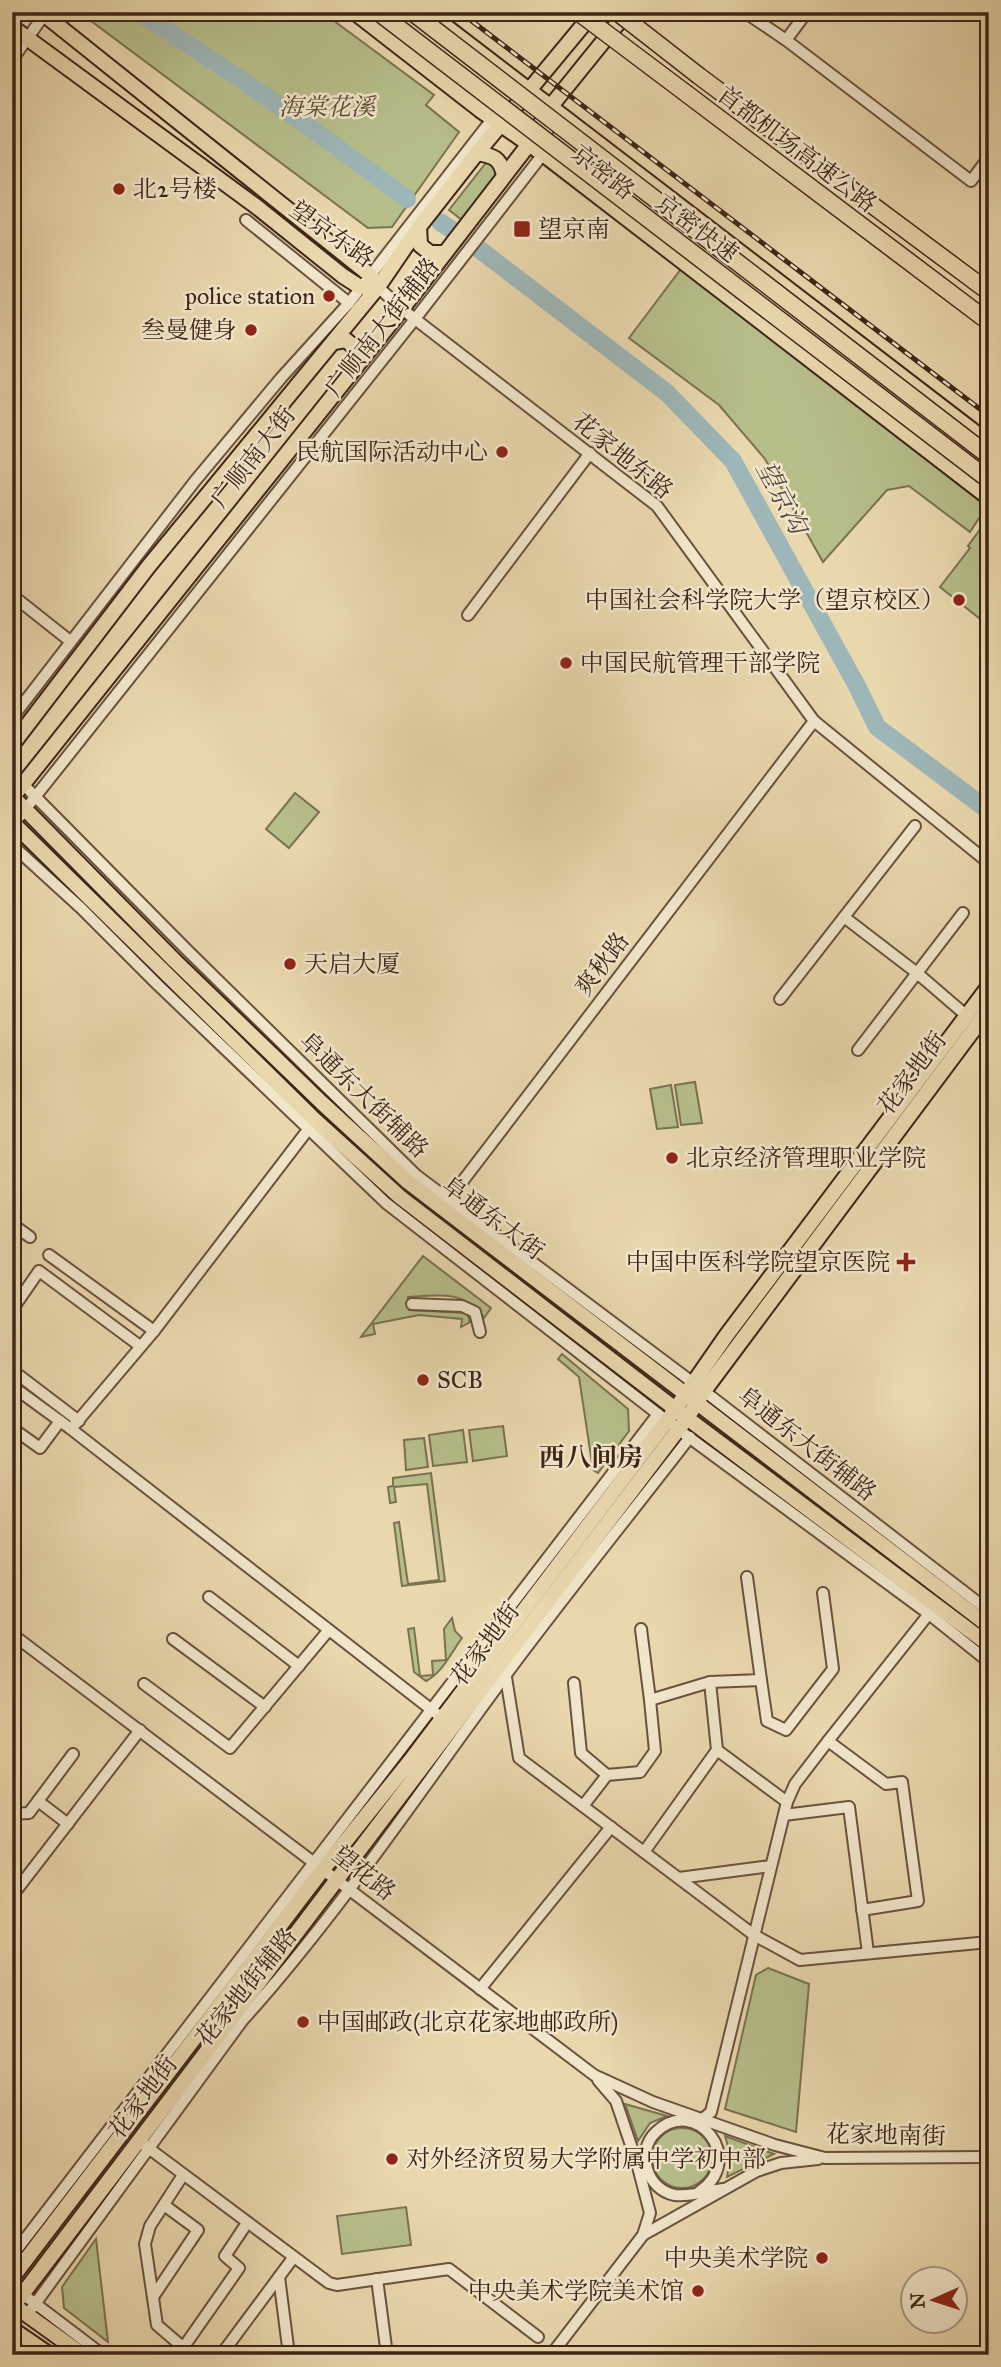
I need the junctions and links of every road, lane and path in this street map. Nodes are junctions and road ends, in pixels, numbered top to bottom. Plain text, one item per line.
1 (354, 12) edge
2 (368, 12) edge
3 (378, 12) edge
4 (412, 12) edge
5 (427, 12) edge
6 (578, 12) edge
7 (594, 12) edge
8 (617, 12) edge
9 (626, 12) edge
10 (741, 12) edge
11 (807, 12) edge
12 (42, 13) edge
13 (392, 23) junction
14 (12, 27) edge
15 (28, 39) junction
16 (786, 40) junction
17 (12, 60) edge
18 (529, 89) junction
19 (551, 106) junction
20 (496, 121) junction
21 (529, 144) junction
22 (477, 153) junction
23 (543, 154) junction
24 (989, 157) edge
25 (504, 175) junction
26 (246, 220) dead end
27 (419, 228) junction
28 (445, 253) junction
29 (374, 281) junction
30 (360, 287) junction
31 (989, 292) edge
32 (349, 303) junction
33 (402, 309) junction
34 (415, 319) junction
35 (989, 322) edge
36 (334, 341) junction
37 (359, 360) junction
38 (989, 443) edge
39 (590, 453) junction
40 (989, 456) edge
41 (989, 480) edge
42 (989, 498) edge
43 (12, 596) edge
44 (468, 615) dead end
45 (70, 641) junction
46 (12, 718) edge
47 (814, 721) junction
48 (12, 745) edge
49 (12, 773) edge
50 (24, 783) junction
51 (36, 795) junction
52 (13, 797) edge
53 (26, 808) junction
54 (13, 824) edge
55 (915, 826) dead end
56 (12, 845) edge
57 (989, 863) edge
58 (963, 913) dead end
59 (844, 917) junction
60 (917, 973) junction
61 (989, 986) edge
62 (780, 999) dead end
63 (989, 1009) edge
64 (967, 1016) junction
65 (858, 1050) dead end
66 (312, 1125) junction
67 (446, 1203) junction
68 (12, 1224) edge
69 (427, 1227) junction
70 (30, 1237) dead end
71 (49, 1255) dead end
72 (412, 1304) dead end
73 (12, 1310) edge
74 (154, 1331) junction
75 (480, 1332) dead end
76 (140, 1346) junction
77 (12, 1370) edge
78 (12, 1386) edge
79 (695, 1392) junction
80 (60, 1421) junction
81 (676, 1421) junction
82 (75, 1425) junction
83 (12, 1428) edge
84 (747, 1577) dead end
85 (823, 1593) dead end
86 (209, 1597) dead end
87 (932, 1609) junction
88 (989, 1611) edge
89 (989, 1626) edge
90 (641, 1629) dead end
91 (328, 1631) junction
92 (12, 1634) edge
93 (173, 1639) dead end
94 (989, 1645) edge
95 (503, 1658) junction
96 (989, 1661) edge
97 (299, 1666) junction
98 (506, 1675) junction
99 (761, 1679) junction
100 (710, 1682) junction
101 (573, 1683) dead end
102 (144, 1684) dead end
103 (650, 1700) junction
104 (265, 1707) junction
105 (437, 1714) junction
106 (140, 1730) junction
107 (828, 1741) junction
108 (717, 1750) junction
109 (73, 1754) dead end
110 (607, 1775) junction
111 (38, 1801) junction
112 (787, 1802) junction
113 (583, 1806) junction
114 (12, 1814) edge
115 (784, 1815) junction
116 (68, 1824) junction
117 (611, 1827) junction
118 (644, 1852) junction
119 (320, 1865) junction
120 (771, 1866) junction
121 (336, 1878) junction
122 (679, 1878) junction
123 (350, 1889) junction
124 (12, 1896) edge
125 (862, 1910) junction
126 (754, 1935) junction
127 (989, 1942) edge
128 (868, 1953) junction
129 (480, 1989) junction
130 (594, 2075) junction
131 (702, 2123) junction
132 (143, 2144) junction
133 (633, 2151) junction
134 (989, 2157) edge
135 (825, 2158) junction
136 (647, 2170) junction
137 (183, 2175) junction
138 (723, 2189) junction
139 (695, 2193) junction
140 (647, 2198) junction
141 (164, 2205) junction
142 (680, 2213) junction
143 (247, 2223) junction
144 (643, 2235) junction
145 (12, 2256) edge
146 (293, 2258) junction
147 (279, 2277) junction
148 (12, 2278) edge
149 (377, 2279) junction
150 (153, 2297) junction
151 (19, 2302) edge
152 (12, 2329) edge
153 (538, 2337) dead end
154 (12, 2348) edge
155 (187, 2351) edge
156 (21, 2355) edge
157 (50, 2355) edge
158 (83, 2355) edge
159 (103, 2355) edge
160 (220, 2355) edge
161 (289, 2355) edge
162 (387, 2355) edge
163 (551, 2355) edge

1 - 20 main road, 京密路
2 - 13 highway, bridge
3 - 13 highway, 京密快速, bridge
4 - 40 highway, 京密快速, bridge
5 - 18 main road, 京密路
6 - 35 highway, 首都机场高速公路, bridge
7 - 18 main road, 广顺南大街
8 - 31 highway, 首都机场高速公路, bridge
9 - 19 main road, 广顺南大街
10 - 16 street
11 - 16 street
12 - 15 street
12 - 29 main road, 望京东路
13 - 41 highway, 京密快速, bridge
14 - 15 main road, 望京东路
15 - 17 street
15 - 30 main road, 望京东路
16 - 24 street
18 - 19 main road, 京密路
18 - 20 main road, 广顺南大街
19 - 21 main road, 广顺南大街
19 - 23 street, 广顺南大街辅路
19 - 38 main road, 京密路
20 - 21 main road, 京密路
20 - 22 main road, 广顺南大街
20 - 29 street
21 - 23 main road, 京密路
21 - 25 main road, 广顺南大街
22 - 25 main road
22 - 27 main road, 广顺南大街
23 - 34 street, 广顺南大街辅路
23 - 42 main road, 京密路
25 - 28 main road, 广顺南大街
26 - 32 street
27 - 28 main road
27 - 29 main road, 广顺南大街
28 - 33 main road, 广顺南大街
29 - 30 main road, 望京东路
29 - 33 street, 花家地东路
29 - 36 main road, 广顺南大街
30 - 32 street
32 - 45 street
33 - 34 street, 花家地东路
33 - 37 main road, 广顺南大街
34 - 39 street, 花家地东路
34 - 51 street, 广顺南大街辅路
36 - 37 main road
36 - 48 main road, 广顺南大街
37 - 50 main road, 广顺南大街
39 - 44 street
39 - 47 street, 花家地东路
43 - 45 street
45 - 46 street
47 - 57 street, 花家地东路
47 - 67 street, 爽秋路
49 - 50 street, 阜通东大街辅路
50 - 51 street, 阜通东大街辅路
50 - 52 main road, 广顺南大街
51 - 53 street, 广顺南大街辅路
51 - 67 street, 阜通东大街辅路
52 - 53 main road, 阜通东大街
53 - 54 street, 广顺南大街辅路
53 - 67 main road, 阜通东大街
54 - 66 main road, 阜通东大街
55 - 59 street
56 - 66 street
58 - 60 street
59 - 60 street
59 - 62 street
60 - 64 street
60 - 65 street
61 - 64 main road, 花家地街
63 - 79 main road, 花家地街
64 - 79 main road, 花家地街
66 - 69 main road, 阜通东大街
66 - 74 street
67 - 69 street, 爽秋路
67 - 79 main road, 阜通东大街
68 - 70 street
69 - 81 main road, 阜通东大街
69 - 81 street
71 - 74 street
72 - 75 street
73 - 76 street
74 - 76 street
76 - 82 street
77 - 82 street
78 - 80 street
79 - 81 main road, 花家地街
79 - 88 street, 阜通东大街辅路
79 - 89 main road, 阜通东大街
80 - 82 street
80 - 83 street
81 - 87 main road, 阜通东大街
81 - 95 main road, 花家地街
81 - 98 street, 花家地街辅路
81 - 105 main road, 花家地街
82 - 91 street
84 - 99 street
85 - 99 street
86 - 97 street
87 - 94 main road, 阜通东大街
87 - 96 street
87 - 107 street
90 - 103 street
91 - 97 street
91 - 105 street
92 - 106 street, 望花路
93 - 104 street
95 - 98 street
95 - 121 main road, 花家地街
97 - 104 street
98 - 113 street
98 - 123 street, 花家地街辅路
99 - 100 street
100 - 103 street
100 - 108 street
101 - 110 street
102 - 104 street
103 - 110 street
105 - 119 main road, 花家地街
106 - 116 street
106 - 119 street, 望花路
107 - 112 street
107 - 125 street
108 - 112 street
108 - 118 street
109 - 111 street
110 - 113 street
111 - 114 street
111 - 116 street
112 - 115 street
113 - 117 street
115 - 120 street
115 - 125 street
116 - 124 street
117 - 118 street
117 - 129 street
118 - 122 street
119 - 121 street, 望花路
119 - 145 street, 花家地街辅路
119 - 148 main road, 花家地街
120 - 122 street
120 - 126 street
121 - 123 street, 望花路
121 - 132 main road, 花家地街
122 - 126 street
123 - 129 street, 望花路
123 - 132 street, 花家地街辅路
125 - 128 street
126 - 128 street
126 - 131 street
127 - 128 street
129 - 130 street, 望花路
130 - 131 street, 望花路
130 - 133 street
131 - 135 street, 花家地南街
131 - 136 street
131 - 139 street
132 - 137 street
132 - 151 main road, 花家地街
133 - 136 street
133 - 140 street
134 - 135 street, 花家地南街
135 - 138 street
136 - 139 street
136 - 140 street
137 - 141 street
137 - 143 street
138 - 139 street
138 - 142 street
139 - 142 street
140 - 144 street
141 - 150 street
141 - 150 street
142 - 144 street
143 - 146 street
143 - 155 street
144 - 163 street
146 - 147 street
146 - 149 street
147 - 160 street
147 - 161 street
149 - 153 street
149 - 162 street
150 - 155 street
151 - 158 main road
151 - 159 street
152 - 157 main road
154 - 156 street

